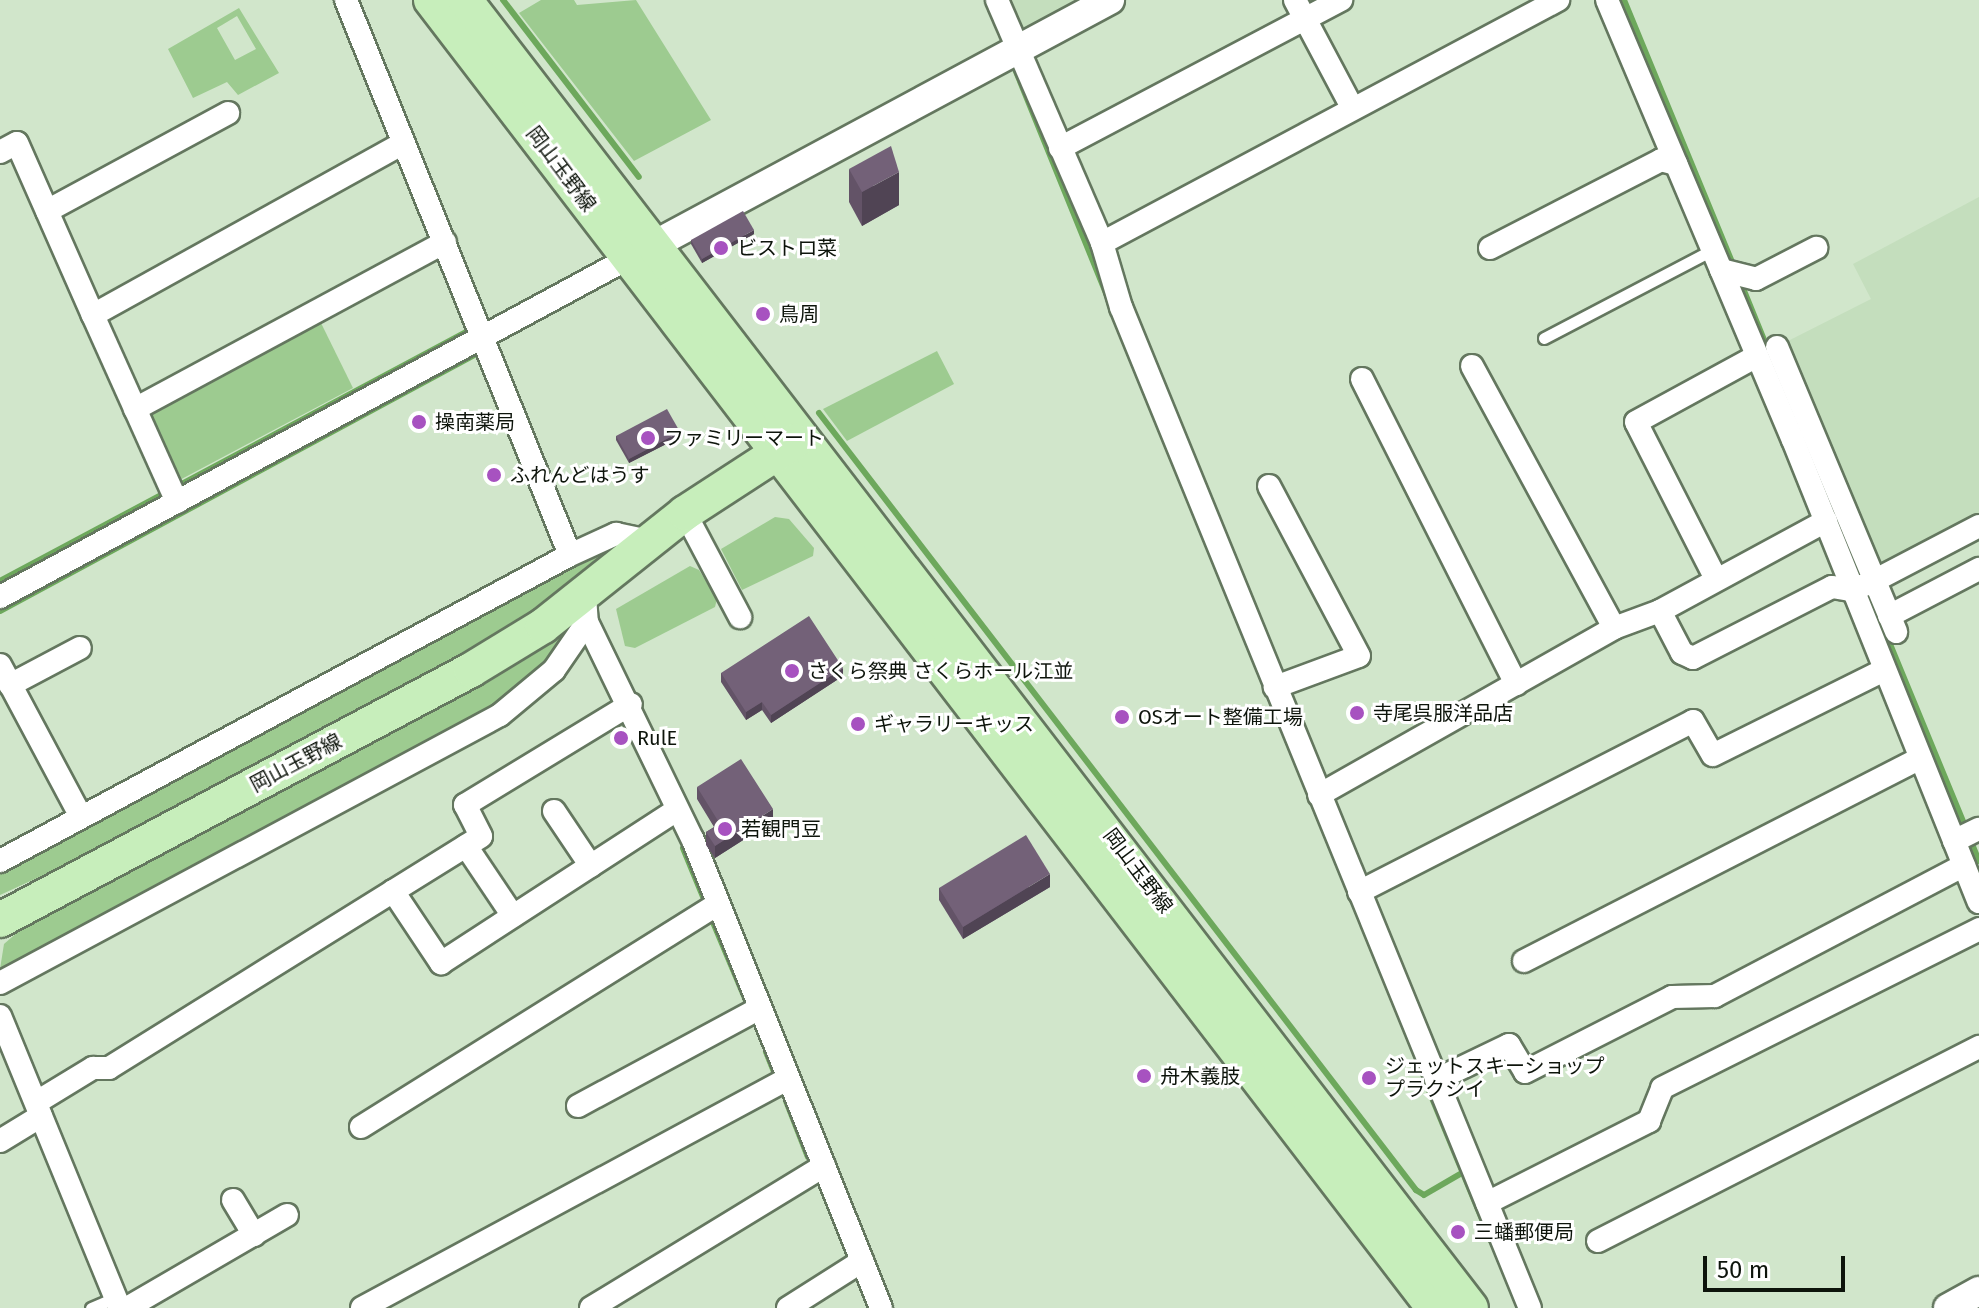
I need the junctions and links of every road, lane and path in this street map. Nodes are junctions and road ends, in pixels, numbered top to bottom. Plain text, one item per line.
1 (346, 0) edge
2 (431, 0) edge
3 (465, 0) edge
4 (997, 0) edge
5 (1110, 0) edge
6 (1341, 0) edge
7 (1558, 0) edge
8 (1607, 0) edge
9 (1300, 9) edge
10 (1018, 52) junction
11 (1353, 109) junction
12 (228, 113) dead end
13 (400, 145) junction
14 (1060, 148) junction
15 (0, 152) edge
16 (1676, 164) junction
17 (47, 211) junction
18 (1102, 243) junction
19 (439, 245) junction
20 (1490, 248) dead end
21 (1816, 248) dead end
22 (642, 251) junction
23 (1726, 266) junction
24 (93, 315) junction
25 (1544, 338) dead end
26 (479, 340) junction
27 (1767, 351) junction
28 (1472, 366) dead end
29 (1362, 379) dead end
30 (135, 409) junction
31 (791, 444) junction
32 (1269, 486) dead end
33 (174, 494) junction
34 (685, 513) junction
35 (1826, 521) junction
36 (1979, 526) edge
37 (649, 541) junction
38 (570, 555) junction
39 (1979, 569) edge
40 (1716, 579) junction
41 (1863, 585) junction
42 (0, 597) edge
43 (586, 609) junction
44 (1660, 611) junction
45 (740, 617) dead end
46 (1882, 624) junction
47 (1614, 628) junction
48 (80, 648) dead end
49 (563, 659) junction
50 (607, 663) junction
51 (1884, 670) junction
52 (5, 675) edge
53 (1516, 684) junction
54 (1275, 687) junction
55 (631, 704) junction
56 (1920, 758) junction
57 (1319, 795) junction
58 (677, 810) junction
59 (554, 811) dead end
60 (81, 817) junction
61 (1967, 835) edge
62 (466, 846) junction
63 (0, 861) edge
64 (1964, 865) junction
65 (591, 866) junction
66 (393, 891) junction
67 (1359, 892) junction
68 (1979, 902) edge
69 (710, 910) junction
70 (513, 916) junction
71 (0, 920) edge
72 (1979, 929) edge
73 (1524, 961) dead end
74 (0, 983) edge
75 (753, 1012) junction
76 (0, 1016) edge
77 (1979, 1047) edge
78 (788, 1079) junction
79 (1436, 1080) junction
80 (578, 1106) dead end
81 (39, 1109) junction
82 (361, 1127) dead end
83 (0, 1141) edge
84 (824, 1166) junction
85 (233, 1200) dead end
86 (1487, 1203) junction
87 (287, 1215) dead end
88 (254, 1235) junction
89 (1598, 1241) dead end
90 (862, 1261) junction
91 (1979, 1291) edge
92 (121, 1305) edge
93 (91, 1308) edge
94 (362, 1308) edge
95 (591, 1308) edge
96 (788, 1308) edge
97 (881, 1308) edge
98 (1434, 1308) edge
99 (1471, 1308) edge
100 (1530, 1308) edge
101 (1948, 1308) edge

1 - 13 street
2 - 22 main road, 岡山玉野線
3 - 22 main road, 岡山玉野線
4 - 10 street
5 - 10 street
6 - 9 street
7 - 11 street
8 - 16 street
9 - 11 street
9 - 14 street
10 - 14 street
10 - 22 street
11 - 18 street
12 - 17 street
13 - 19 street
13 - 24 street
14 - 18 street
15 - 17 street
16 - 20 street
16 - 23 street
17 - 24 street
18 - 54 street
19 - 26 street
19 - 30 street
21 - 23 street
22 - 26 street
22 - 31 main road, 岡山玉野線
23 - 25 lane
23 - 27 street
24 - 30 street
26 - 33 street
26 - 38 street
27 - 35 street
27 - 40 street
27 - 41 street
28 - 47 street
29 - 53 street
30 - 33 street
31 - 34 main road, 岡山玉野線
31 - 98 main road, 岡山玉野線
31 - 99 main road, 岡山玉野線
32 - 54 street
33 - 42 street
34 - 37 main road, 岡山玉野線
34 - 45 street
35 - 40 street
35 - 41 street
36 - 41 street
37 - 38 street
37 - 43 main road, 岡山玉野線
38 - 60 street
39 - 46 street
40 - 44 street
41 - 44 street
41 - 46 street
43 - 49 street
43 - 50 street
43 - 71 main road, 岡山玉野線
44 - 47 street
46 - 51 street
47 - 53 street
48 - 52 street
49 - 50 street
49 - 74 street
50 - 55 street
51 - 56 street
51 - 67 street
52 - 60 street
53 - 57 street
54 - 57 street
55 - 58 street
55 - 62 street
56 - 61 street
56 - 73 street
57 - 67 street
58 - 65 street
58 - 69 street
59 - 65 street
60 - 63 street
61 - 64 street
62 - 66 street
62 - 70 street
64 - 68 street
64 - 79 street
65 - 70 street
66 - 70 street
66 - 81 street
67 - 79 street
69 - 75 street
69 - 82 street
72 - 86 street
75 - 78 street
75 - 80 street
76 - 81 street
77 - 89 street
78 - 84 street
78 - 94 street
79 - 86 street
81 - 83 street
81 - 92 street
84 - 90 street
84 - 95 street
85 - 88 street
86 - 100 street
87 - 88 street
88 - 92 street
90 - 96 street
90 - 97 street
91 - 101 street
92 - 93 lane

